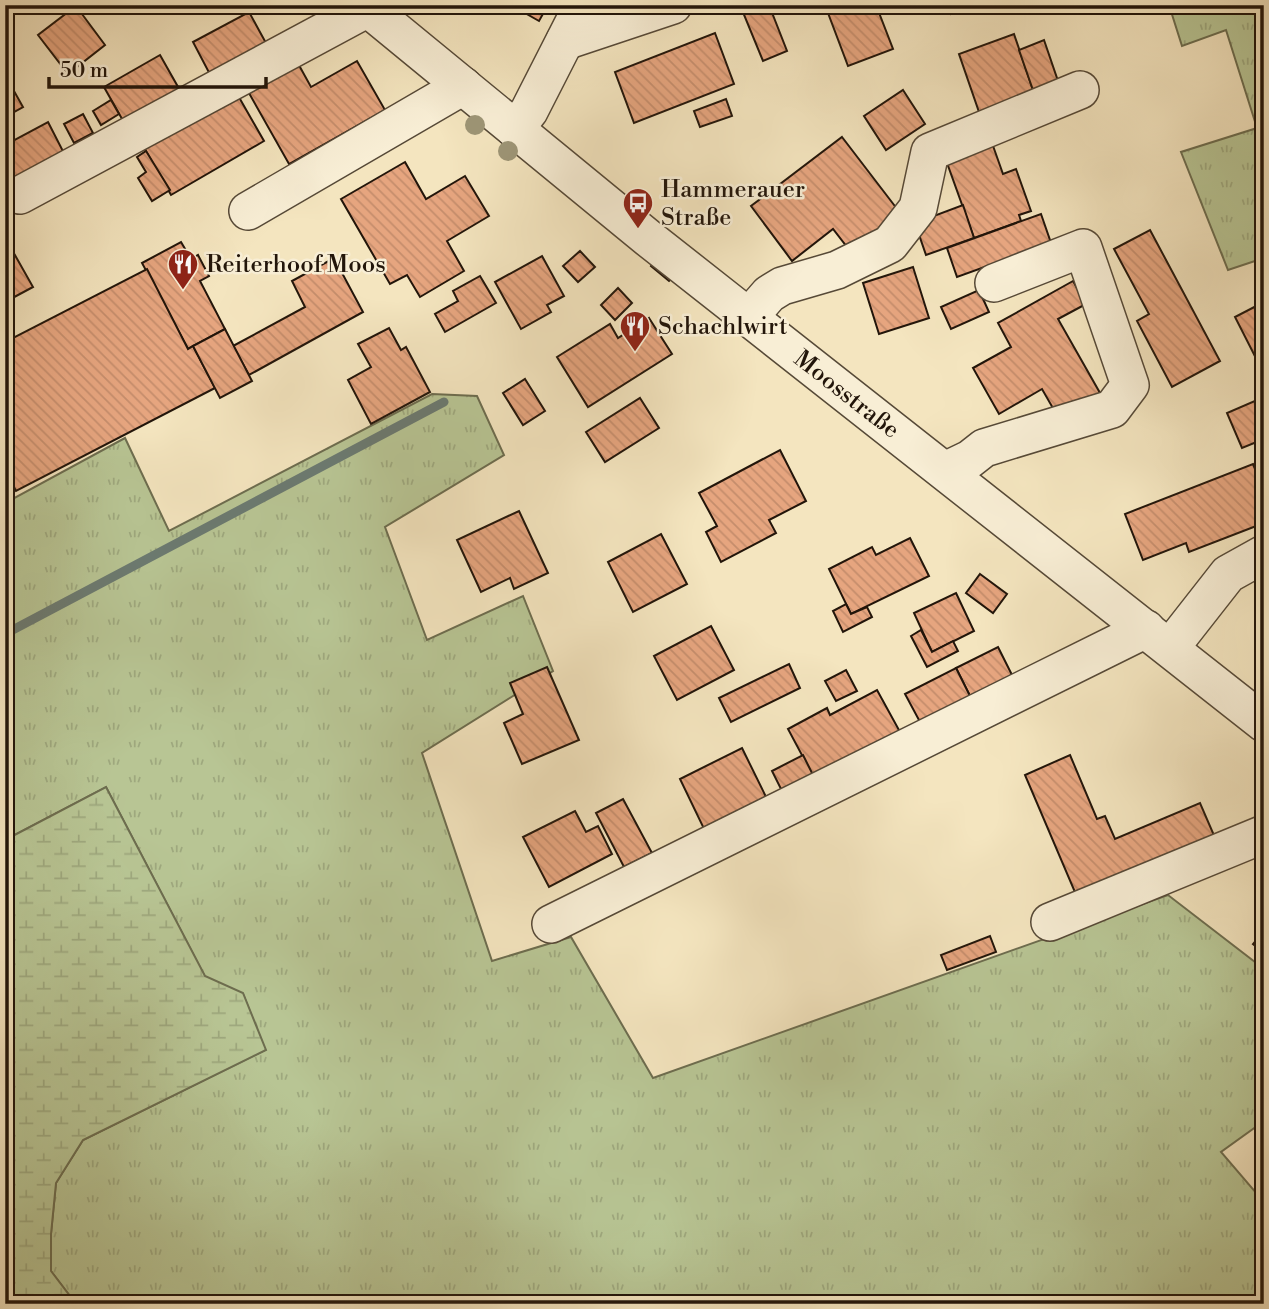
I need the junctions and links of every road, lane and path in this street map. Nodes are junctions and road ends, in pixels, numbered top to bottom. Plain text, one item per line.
1 (583, 5) edge
2 (673, 5) edge
3 (366, 7) edge
4 (565, 41) junction
5 (463, 86) junction
6 (1080, 90) dead end
7 (515, 129) junction
8 (20, 195) dead end
9 (248, 211) dead end
10 (994, 283) dead end
11 (767, 299) junction
12 (967, 459) junction
13 (1264, 554) edge
14 (1158, 639) junction
15 (1264, 723) edge
16 (1264, 834) edge
17 (1050, 922) dead end
18 (551, 924) dead end

1 - 4 street
2 - 4 street
3 - 5 street, Moosstraße
3 - 8 street
4 - 7 street
5 - 7 street, Moosstraße
5 - 9 street
6 - 11 street
7 - 11 street, Moosstraße
10 - 12 street
11 - 12 street, Moosstraße
12 - 14 street, Moosstraße
13 - 14 street
14 - 15 street, Moosstraße
14 - 18 street
16 - 17 street

